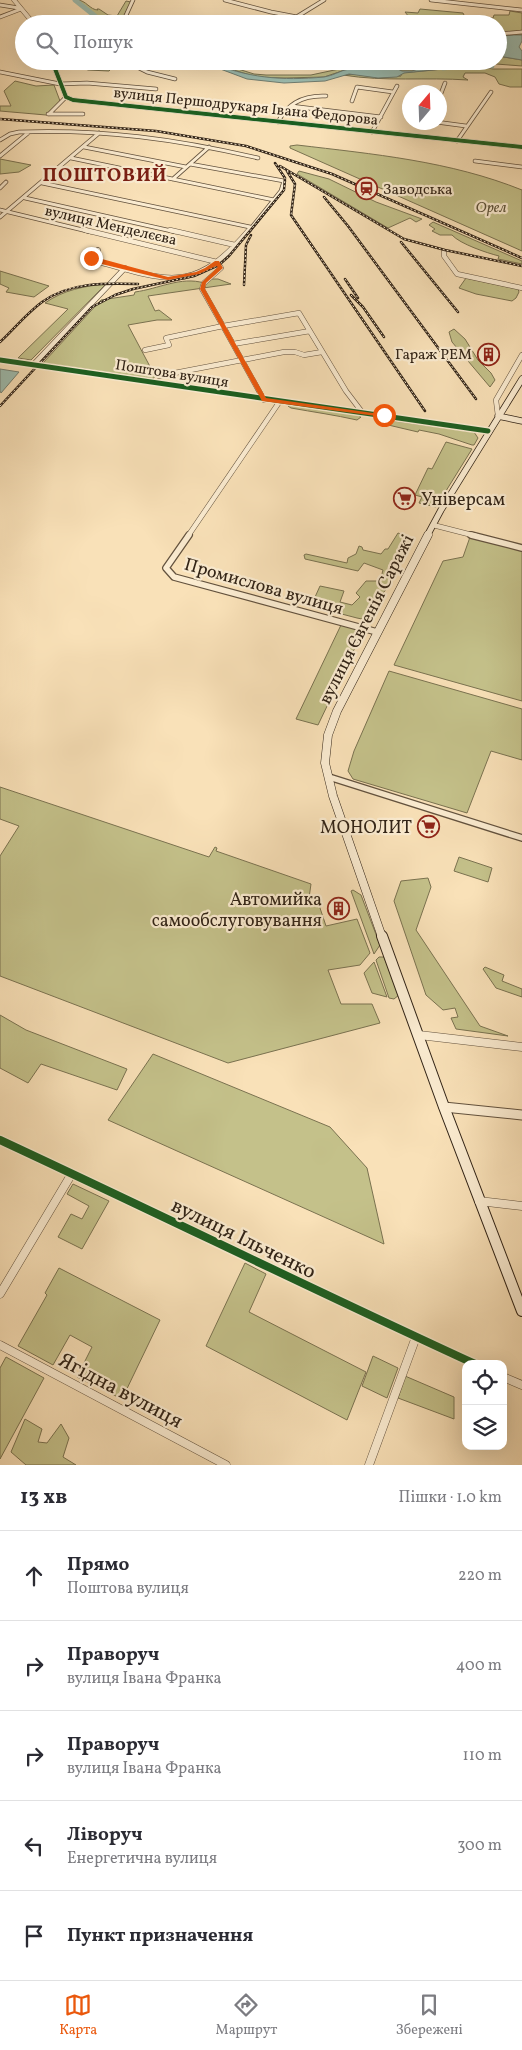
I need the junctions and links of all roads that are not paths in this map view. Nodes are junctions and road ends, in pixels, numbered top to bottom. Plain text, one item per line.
1 (14, 0) edge
2 (133, 0) edge
3 (225, 0) edge
4 (255, 0) edge
5 (324, 0) edge
6 (431, 0) edge
7 (486, 0) edge
8 (0, 5) edge
9 (249, 5) junction
10 (483, 6) junction
11 (21, 9) junction
12 (522, 10) edge
13 (26, 15) edge
14 (126, 15) edge
15 (291, 15) edge
16 (300, 15) edge
17 (0, 18) edge
18 (522, 32) edge
19 (507, 33) edge
20 (55, 70) edge
21 (143, 70) edge
22 (0, 72) edge
23 (175, 79) dead end
24 (60, 84) junction
25 (398, 86) dead end
26 (156, 89) dead end
27 (393, 92) junction
28 (491, 92) dead end
29 (326, 96) dead end
30 (66, 97) junction
31 (352, 101) dead end
32 (291, 106) junction
33 (83, 114) dead end
34 (381, 117) junction
35 (278, 122) junction
36 (447, 123) edge
37 (466, 126) junction
38 (372, 132) junction
39 (28, 133) junction
40 (100, 133) junction
41 (0, 140) edge
42 (457, 140) junction
43 (84, 147) junction
44 (209, 147) junction
45 (522, 147) edge
46 (0, 156) edge
47 (71, 158) junction
48 (258, 158) dead end
49 (475, 161) dead end
50 (190, 164) junction
51 (522, 167) edge
52 (186, 168) junction
53 (173, 180) junction
54 (6, 182) dead end
55 (42, 183) junction
56 (0, 188) edge
57 (25, 198) junction
58 (274, 200) junction
59 (0, 210) edge
60 (8, 212) junction
61 (0, 217) edge
62 (250, 227) junction
63 (234, 245) junction
64 (98, 250) dead end
65 (444, 252) dead end
66 (217, 262) junction
67 (125, 268) junction
68 (522, 288) edge
69 (223, 326) junction
70 (310, 331) junction
71 (233, 344) junction
72 (145, 350) dead end
73 (322, 352) junction
74 (522, 355) edge
75 (0, 360) edge
76 (242, 361) junction
77 (33, 365) junction
78 (159, 376) dead end
79 (522, 379) edge
80 (264, 400) junction
81 (280, 402) junction
82 (362, 412) junction
83 (498, 416) junction
84 (522, 421) edge
85 (488, 432) junction
86 (432, 525) junction
87 (522, 548) edge
88 (377, 632) junction
89 (329, 777) junction
90 (522, 838) edge
91 (419, 1034) junction
92 (522, 1047) edge
93 (444, 1107) junction
94 (522, 1115) edge
95 (0, 1140) edge
96 (71, 1175) junction
97 (479, 1201) junction
98 (522, 1206) edge
99 (0, 1294) edge
100 (522, 1310) edge
101 (416, 1336) junction
102 (0, 1345) edge
103 (467, 1360) edge
104 (507, 1379) edge
105 (522, 1385) edge
106 (226, 1465) edge
107 (369, 1465) edge

1 - 11 street
2 - 14 street
3 - 9 street
4 - 9 street
5 - 16 street
6 - 10 street
7 - 10 street
8 - 11 street
9 - 15 street
10 - 12 street
11 - 13 street
11 - 17 street
18 - 19 street
20 - 24 street
21 - 23 street
22 - 24 street
24 - 26 street
24 - 30 street
25 - 27 street
27 - 31 street
27 - 34 street
28 - 37 street
29 - 32 street
30 - 33 street
30 - 35 street, вулиця Першодрукаря Івана Федорова
32 - 34 street
32 - 35 street
34 - 38 street
35 - 38 street, вулиця Першодрукаря Івана Федорова
36 - 37 street
37 - 42 street
38 - 42 street, вулиця Першодрукаря Івана Федорова
39 - 40 street
39 - 41 street
39 - 46 street
40 - 43 street
40 - 44 street
42 - 45 street, вулиця Першодрукаря Івана Федорова
43 - 47 street
43 - 52 street
44 - 48 street
44 - 50 street
47 - 53 street
47 - 55 street
49 - 51 street
50 - 52 street
50 - 58 street
52 - 53 street
53 - 58 street
54 - 56 street
55 - 57 street
55 - 62 street
57 - 60 street
57 - 63 street
58 - 62 street
59 - 60 street, вулиця Менделєєва
60 - 61 street
60 - 66 street, вулиця Менделєєва
62 - 63 street
63 - 66 street
64 - 67 street
65 - 68 street
66 - 67 street
66 - 69 street
67 - 77 street
69 - 70 street
69 - 71 street
69 - 72 street
70 - 71 street
70 - 73 street
71 - 76 street
73 - 76 street
73 - 82 street
74 - 83 street
75 - 77 street, Поштова вулиця
76 - 78 street
76 - 80 street
77 - 80 street, Поштова вулиця
79 - 83 main road, вулиця Євгенія Саражі
80 - 81 street, Поштова вулиця
81 - 82 street, Поштова вулиця
81 - 88 street, Промислова вулиця
82 - 85 street, Поштова вулиця
83 - 84 main road
83 - 85 main road, вулиця Євгенія Саражі
85 - 86 main road, вулиця Євгенія Саражі
86 - 87 street
86 - 88 main road, вулиця Євгенія Саражі
88 - 89 main road, вулиця Євгенія Саражі
89 - 90 street
89 - 91 main road, вулиця Євгенія Саражі
91 - 92 street
91 - 93 main road, вулиця Євгенія Саражі
93 - 94 street
93 - 97 main road, вулиця Євгенія Саражі
95 - 96 street, вулиця Ільченко
96 - 99 street
96 - 101 street, вулиця Ільченко
97 - 98 street
97 - 100 main road, вулиця Євгенія Саражі
101 - 103 street, вулиця Ільченко
101 - 107 street
102 - 106 street, Ягідна вулиця
104 - 105 street

